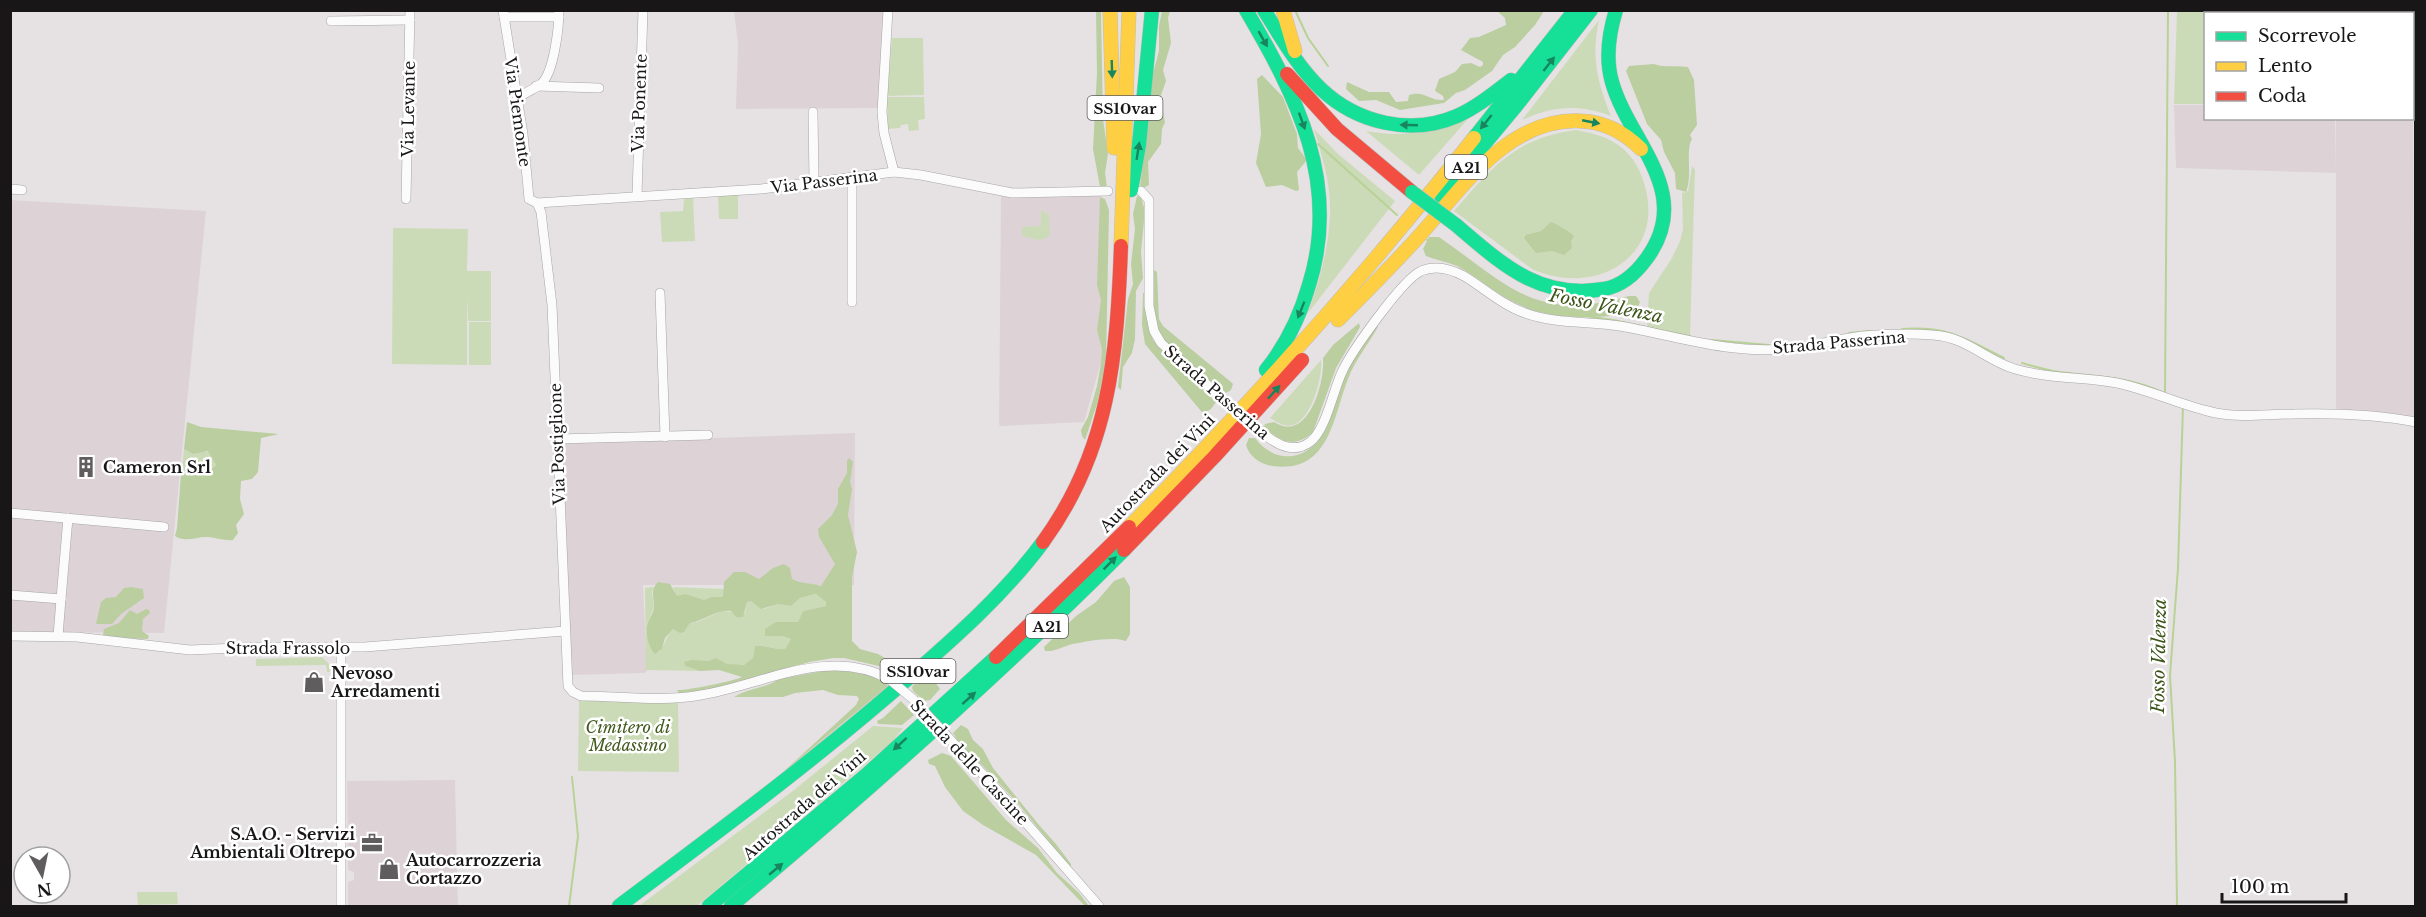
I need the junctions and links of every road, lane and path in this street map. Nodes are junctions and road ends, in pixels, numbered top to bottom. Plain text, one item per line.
1 (643, 10) edge
2 (888, 10) edge
3 (1110, 10) edge
4 (1129, 10) edge
5 (1152, 10) edge
6 (1246, 10) edge
7 (1264, 10) edge
8 (1282, 10) edge
9 (1570, 10) edge
10 (1575, 10) edge
11 (1591, 10) edge
12 (1616, 10) edge
13 (503, 14) edge
14 (559, 14) edge
15 (410, 15) edge
16 (331, 21) dead end
17 (1282, 40) junction
18 (1297, 60) junction
19 (1280, 67) junction
20 (536, 86) junction
21 (599, 88) dead end
22 (1310, 98) junction
23 (517, 99) junction
24 (813, 112) dead end
25 (1656, 166) junction
26 (894, 172) junction
27 (852, 177) junction
28 (814, 182) junction
29 (10, 189) edge
30 (22, 190) dead end
31 (1108, 191) dead end
32 (1142, 191) dead end
33 (637, 195) junction
34 (406, 199) dead end
35 (537, 202) junction
36 (1122, 209) junction
37 (660, 293) dead end
38 (852, 302) dead end
39 (1338, 321) junction
40 (2415, 422) edge
41 (708, 435) dead end
42 (665, 437) junction
43 (557, 439) junction
44 (10, 513) edge
45 (68, 518) junction
46 (164, 527) dead end
47 (1096, 561) junction
48 (10, 595) edge
49 (61, 599) junction
50 (565, 631) junction
51 (10, 636) edge
52 (58, 636) junction
53 (341, 648) junction
54 (568, 686) joint
55 (341, 906) edge
56 (620, 906) edge
57 (709, 906) edge
58 (731, 906) edge
59 (1099, 906) edge

1 - 33 street, Via Ponente
2 - 26 street
3 -> 36 highway
4 - 36 highway, SS10var
36 -> 5 highway
6 -> 19 highway
7 - 17 highway
8 - 18 highway
9 -> 18 highway
10 -> 47 highway, Autostrada dei Vini / A21
39 -> 11 highway, Autostrada dei Vini / A21
12 - 25 highway
13 - 14 street
13 - 23 street, Via Piemonte
14 - 20 street
15 - 16 street
15 - 34 street, Via Levante
17 - 18 highway
17 - 22 highway
19 - 22 highway
19 -> 47 highway
20 - 21 street
20 - 23 street
22 - 25 highway, bridge
23 - 35 street, Via Piemonte
24 - 28 street
39 -> 25 highway
26 - 27 street, Via Passerina
26 - 31 street, Via Passerina
27 - 28 street, Via Passerina
27 - 38 street
28 - 33 street, Via Passerina
29 - 30 street
32 - 40 street, Strada Passerina, bridge
33 - 35 street, Via Passerina
35 - 43 street, Via Postiglione
36 - 56 highway, SS10var
37 - 42 street
58 -> 39 highway, Autostrada dei Vini / A21
41 - 42 street
42 - 43 street
43 - 50 street, Via Postiglione
44 - 45 street
45 - 46 street
45 - 49 street
47 -> 57 highway, Autostrada dei Vini / A21
48 - 49 street
49 - 52 street
50 - 53 street, Strada Frassolo
50 - 54 street, Via Postiglione
51 - 52 street, Strada Frassolo
52 - 53 street, Strada Frassolo
53 - 55 street
54 - 59 street, Strada delle Cascine, bridge

